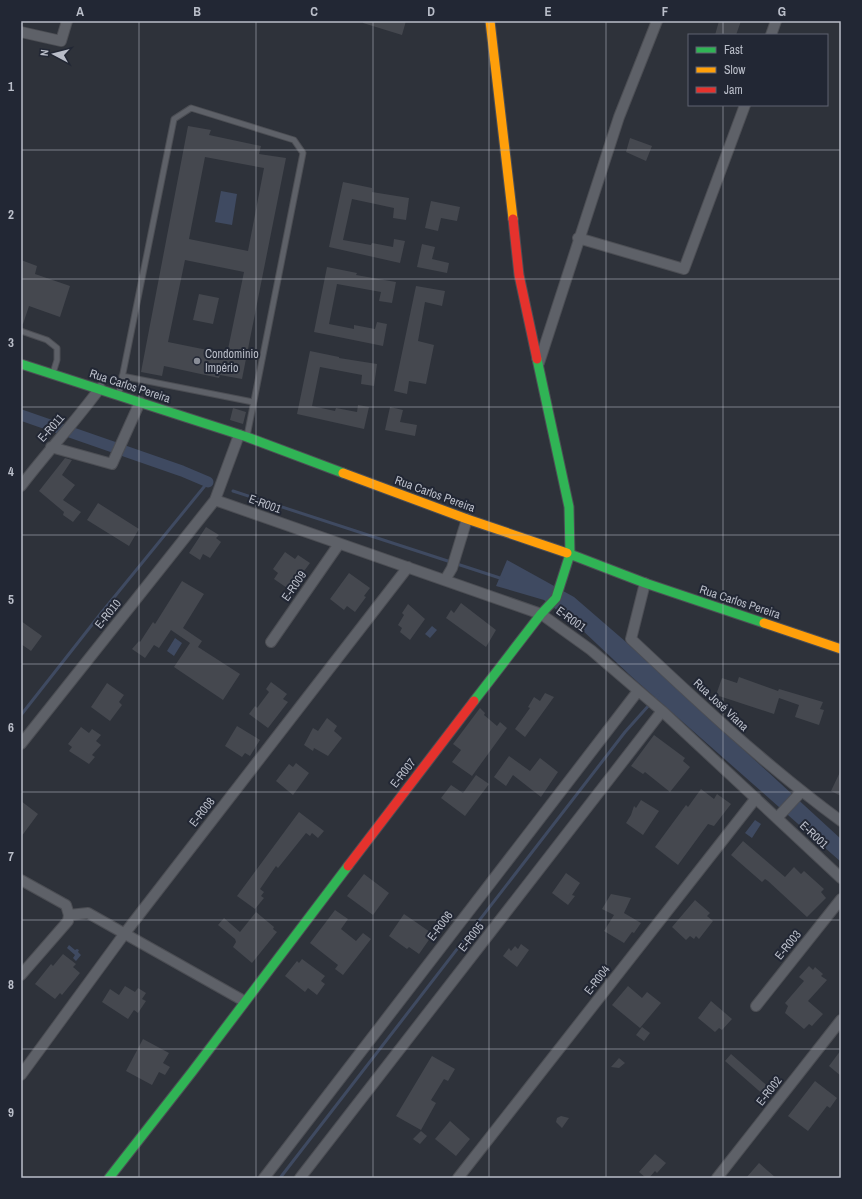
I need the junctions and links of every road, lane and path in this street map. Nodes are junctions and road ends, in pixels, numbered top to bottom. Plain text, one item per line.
1 (67, 21) edge
2 (490, 21) edge
3 (657, 21) edge
4 (776, 21) edge
5 (21, 32) edge
6 (771, 34) edge
7 (745, 106) edge
8 (578, 238) junction
9 (21, 331) edge
10 (21, 364) edge
11 (538, 365) junction
12 (53, 374) junction
13 (122, 376) junction
14 (100, 388) junction
15 (119, 394) junction
16 (140, 402) junction
17 (253, 402) junction
18 (243, 436) junction
19 (51, 447) junction
20 (21, 486) edge
21 (215, 500) junction
22 (467, 518) junction
23 (339, 544) junction
24 (570, 554) junction
25 (408, 567) junction
26 (445, 580) junction
27 (645, 583) junction
28 (541, 614) junction
29 (271, 642) dead end
30 (841, 649) edge
31 (638, 691) junction
32 (662, 711) junction
33 (21, 744) edge
34 (801, 792) junction
35 (756, 798) junction
36 (778, 818) junction
37 (841, 821) edge
38 (841, 878) edge
39 (21, 880) edge
40 (841, 900) edge
41 (70, 915) junction
42 (125, 933) junction
43 (21, 975) edge
44 (244, 1000) junction
45 (756, 1006) dead end
46 (841, 1020) edge
47 (21, 1075) edge
48 (109, 1178) edge
49 (264, 1178) edge
50 (300, 1178) edge
51 (458, 1178) edge
52 (717, 1178) edge

1 - 5 street
2 - 11 street, E-R007
3 - 8 street
4 - 6 street
7 - 8 street
8 - 11 street
9 - 12 lane
10 - 12 street, Rua Carlos Pereira
11 - 24 street, E-R007
12 - 14 street, Rua Carlos Pereira
13 - 15 lane
13 - 17 lane
13 - 17 lane
14 - 15 street, Rua Carlos Pereira
14 - 19 street, E-R011
15 - 16 street, Rua Carlos Pereira
16 - 18 street, Rua Carlos Pereira
16 - 19 street
17 - 18 lane
18 - 21 street, E-R010
18 - 22 street, Rua Carlos Pereira
19 - 20 street, E-R011
21 - 23 street, E-R001
21 - 33 street, E-R010
22 - 24 street, Rua Carlos Pereira
22 - 26 street
23 - 25 street, E-R001
23 - 29 street, E-R009
24 - 27 street, Rua Carlos Pereira
24 - 28 street, E-R007
25 - 26 street, E-R001
25 - 42 street, E-R008
26 - 28 street, E-R001
27 - 30 street, Rua Carlos Pereira
27 - 34 street, Rua José Viana
28 - 31 street, E-R001
28 - 44 street, E-R007
31 - 32 street, E-R001
31 - 49 street, E-R006
32 - 35 street, E-R001
32 - 50 street, E-R005
34 - 36 street
34 - 37 street, Rua José Viana
35 - 36 street, E-R001
35 - 51 street, E-R004
36 - 38 street, E-R001
39 - 41 street
40 - 45 street, E-R003
41 - 42 street
41 - 43 street
42 - 44 street
42 - 47 street, E-R008
44 - 48 street, E-R007
46 - 52 street, E-R002

